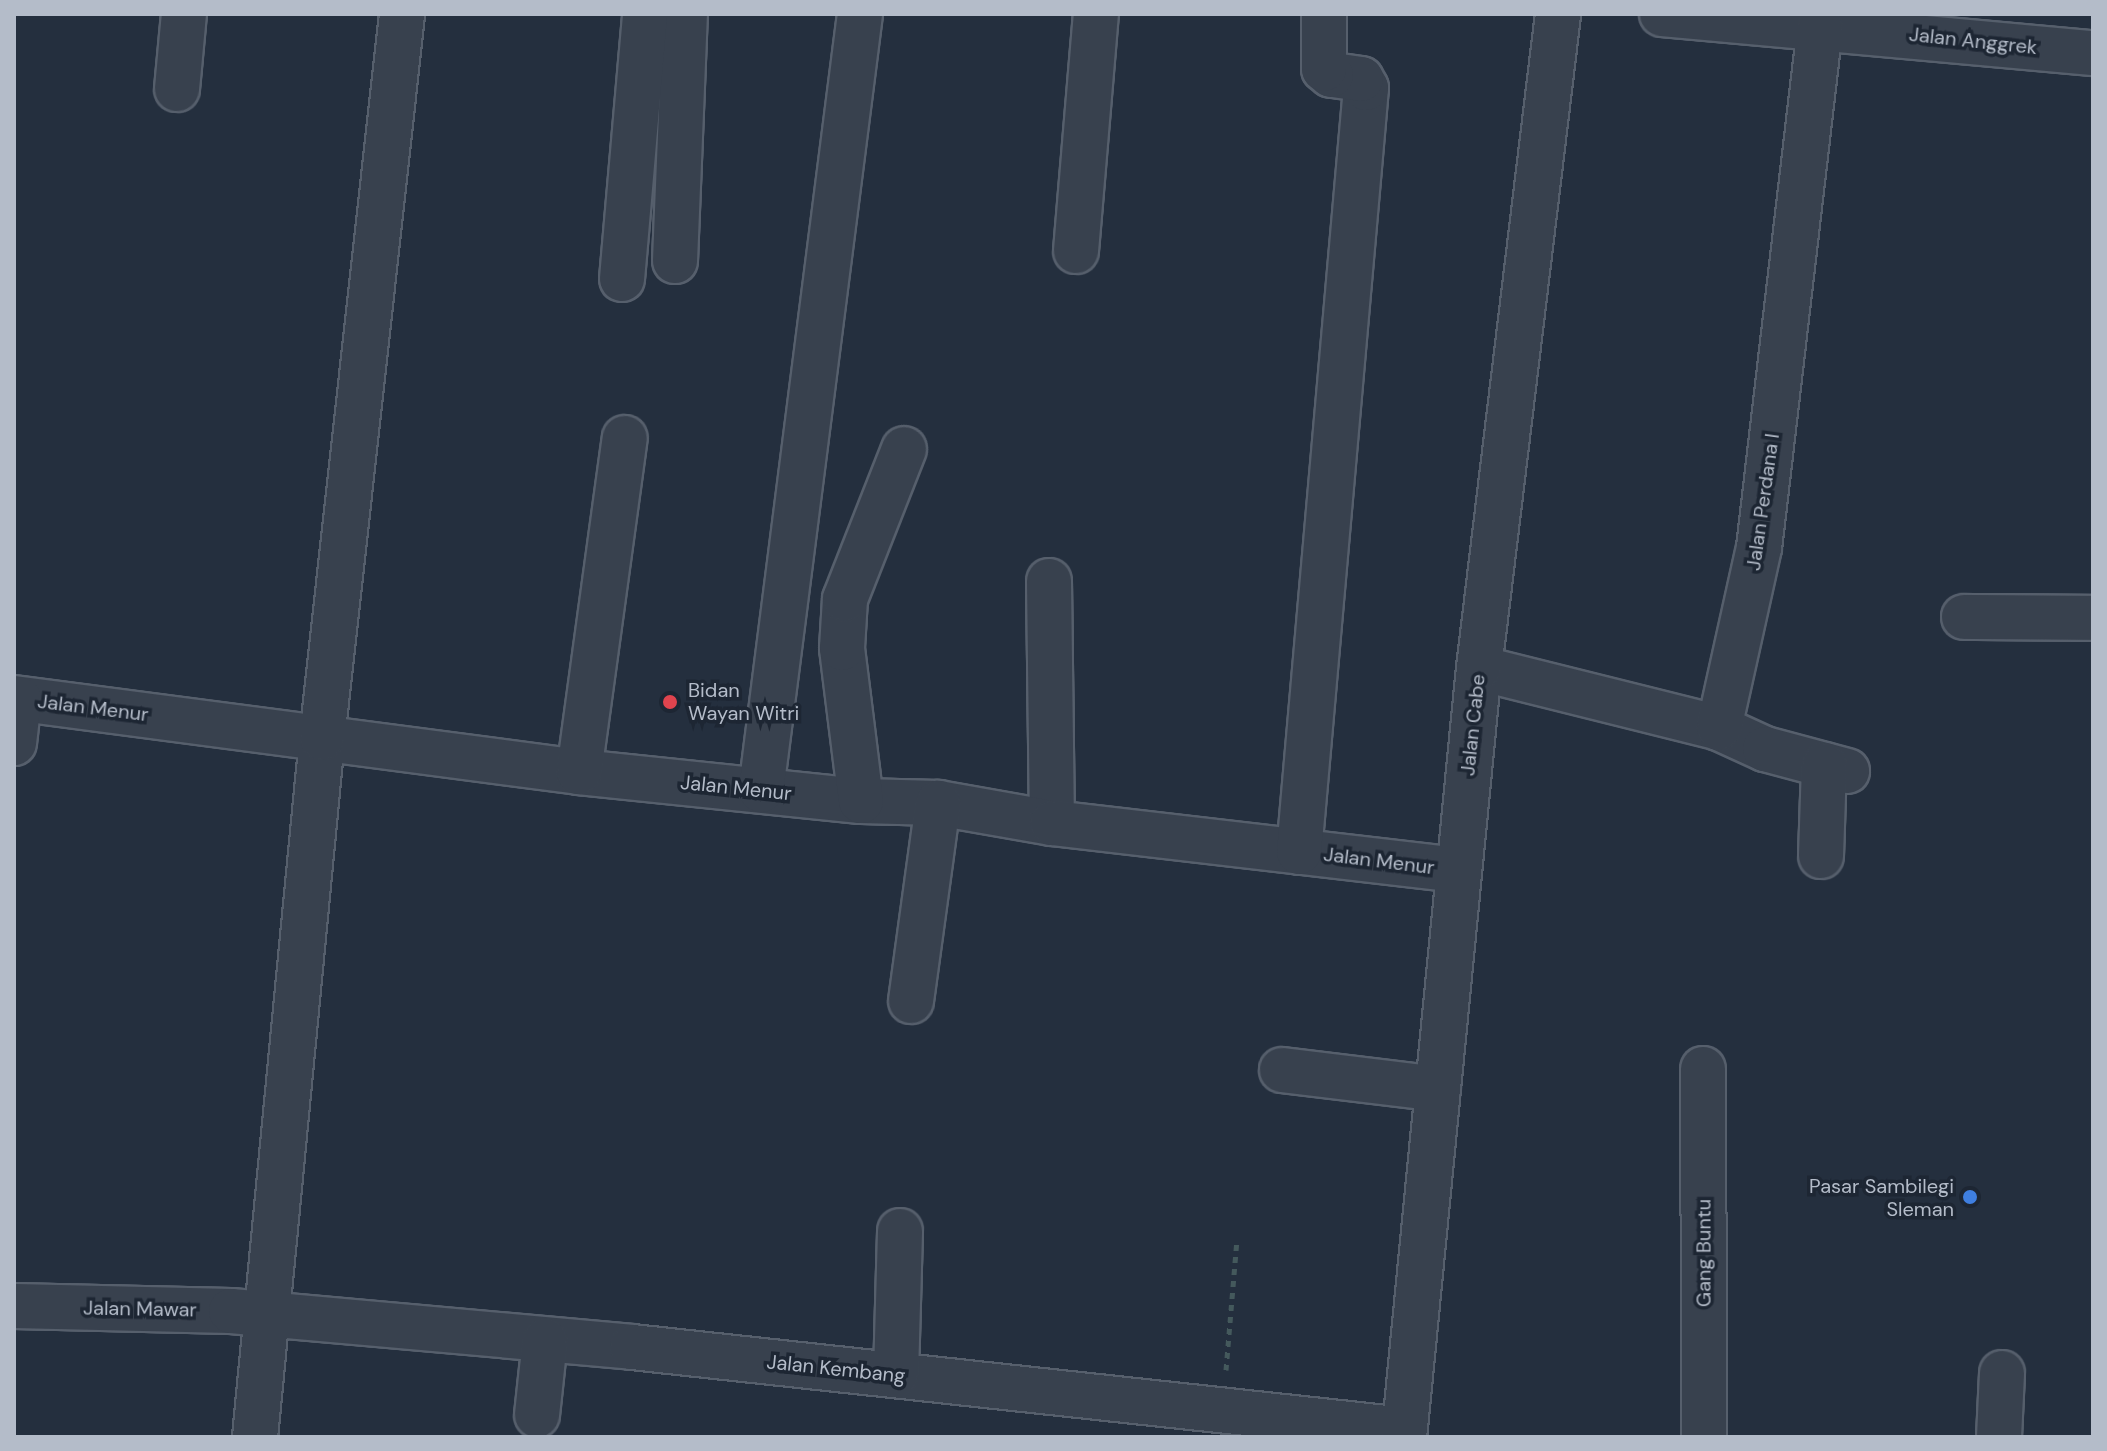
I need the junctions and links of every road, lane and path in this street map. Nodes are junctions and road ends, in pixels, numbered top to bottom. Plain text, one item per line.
1 (184, 14) edge
2 (402, 14) edge
3 (645, 14) edge
4 (685, 14) edge
5 (860, 14) edge
6 (1096, 14) edge
7 (1324, 14) edge
8 (1558, 14) edge
9 (1662, 14) edge
10 (1820, 27) junction
11 (2093, 53) edge
12 (177, 89) dead end
13 (1076, 251) dead end
14 (675, 261) dead end
15 (622, 279) dead end
16 (625, 438) dead end
17 (904, 449) dead end
18 (1049, 581) dead end
19 (1964, 617) dead end
20 (2093, 618) edge
21 (1479, 668) junction
22 (17, 699) edge
23 (1719, 728) junction
24 (322, 738) junction
25 (14, 743) edge
26 (579, 772) junction
27 (761, 790) junction
28 (861, 801) junction
29 (938, 803) junction
30 (1052, 823) junction
31 (1299, 852) junction
32 (1821, 856) dead end
33 (1458, 870) junction
34 (911, 1001) dead end
35 (1703, 1069) dead end
36 (1282, 1070) dead end
37 (1438, 1089) junction
38 (900, 1231) dead end
39 (1237, 1239) dead end
40 (14, 1306) edge
41 (265, 1314) junction
42 (545, 1340) junction
43 (2002, 1373) dead end
44 (896, 1375) junction
45 (1222, 1411) junction
46 (537, 1415) dead end
47 (1405, 1434) edge
48 (255, 1437) edge
49 (1704, 1437) edge
50 (1999, 1437) edge

1 - 12 street
2 - 24 street
3 - 15 street
4 - 14 street
5 - 27 street
6 - 13 street
7 - 31 street
8 - 21 street, Jalan Cabe
9 - 10 street, Jalan Anggrek
10 - 11 street, Jalan Anggrek
10 - 23 street, Jalan Perdana I
16 - 26 street
17 - 28 street
18 - 30 street
19 - 20 street
21 - 23 street
21 - 33 street, Jalan Cabe
22 - 24 street, Jalan Menur
22 - 25 street
23 - 32 street
24 - 26 street, Jalan Menur
24 - 41 street
26 - 27 street, Jalan Menur
27 - 28 street, Jalan Menur
28 - 29 street, Jalan Menur
29 - 30 street, Jalan Menur
29 - 34 street
30 - 31 street, Jalan Menur
31 - 33 street, Jalan Menur
33 - 37 street, Jalan Cabe
35 - 49 street, Gang Buntu
36 - 37 street
37 - 47 street, Jalan Cabe
38 - 44 street
39 - 45 path
40 - 41 street, Jalan Mawar
41 - 42 street, Jalan Kembang
41 - 48 street
42 - 44 street, Jalan Kembang
42 - 46 street
43 - 50 street
44 - 45 street, Jalan Kembang
45 - 47 street, Jalan Kembang

